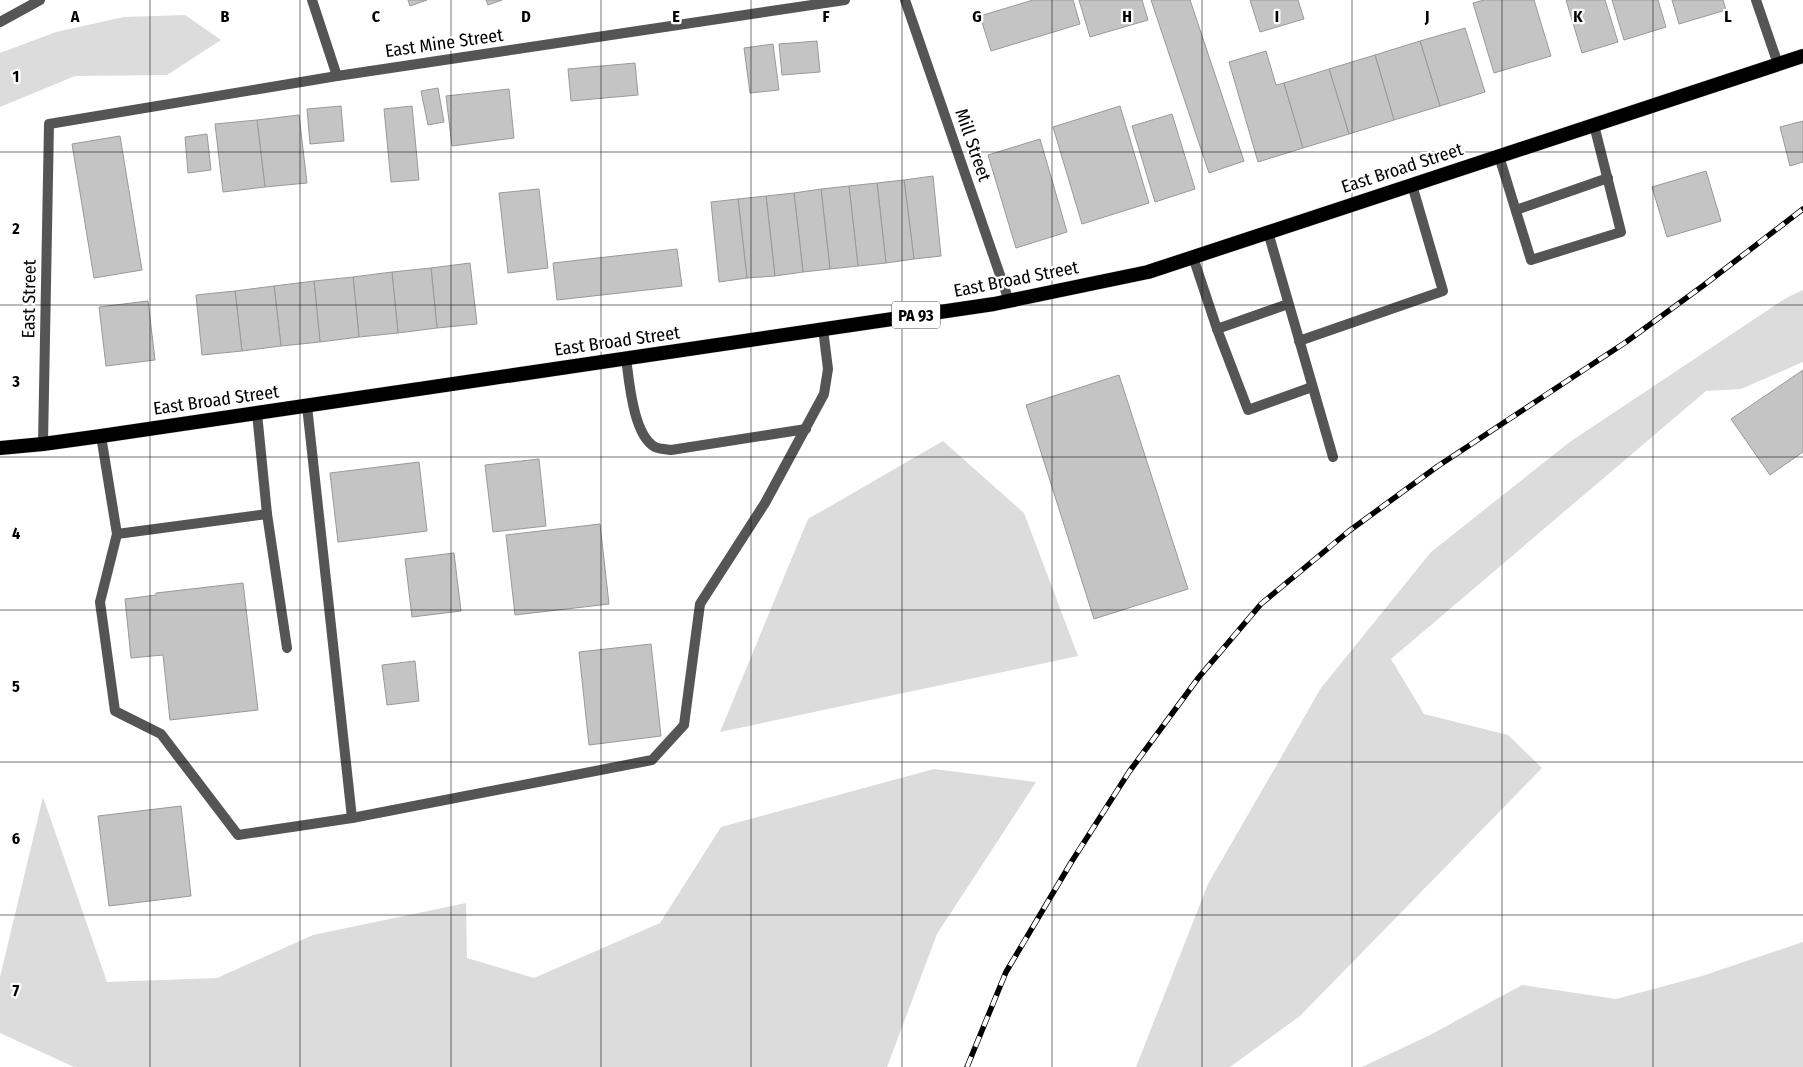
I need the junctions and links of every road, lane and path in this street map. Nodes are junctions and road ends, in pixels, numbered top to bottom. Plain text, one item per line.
1 (40, 0) edge
2 (312, 0) edge
3 (845, 0) edge
4 (905, 0) edge
5 (1756, 0) edge
6 (0, 22) edge
7 (1803, 56) edge
8 (1778, 64) junction
9 (337, 76) junction
10 (49, 124) joint
11 (1594, 125) junction
12 (1499, 156) junction
13 (1608, 178) junction
14 (1412, 185) junction
15 (1516, 210) junction
16 (1268, 232) junction
17 (1193, 257) junction
18 (1009, 301) junction
19 (1288, 304) junction
20 (823, 329) junction
21 (1217, 329) junction
22 (1300, 342) junction
23 (626, 358) junction
24 (1312, 387) junction
25 (307, 406) junction
26 (257, 413) junction
27 (806, 429) junction
28 (101, 436) junction
29 (43, 444) junction
30 (0, 448) edge
31 (1333, 458) dead end
32 (267, 514) junction
33 (117, 534) junction
34 (287, 648) dead end
35 (352, 818) junction

1 - 6 street
2 - 9 street
3 - 9 street, East Mine Street
4 - 18 street, Mill Street
5 - 8 street
7 - 8 highway, East Broad Street / PA 93
8 - 11 highway, East Broad Street / PA 93
9 - 10 street, East Mine Street
10 - 29 street, East Street
11 - 12 highway, East Broad Street / PA 93
11 - 13 street
12 - 14 highway, East Broad Street / PA 93
12 - 15 street
13 - 15 street
13 - 15 street
14 - 16 highway, East Broad Street / PA 93
14 - 22 street
16 - 17 highway, East Broad Street / PA 93
16 - 19 street
17 - 18 highway, East Broad Street / PA 93
17 - 21 street
18 - 20 highway, East Broad Street / PA 93
19 - 21 street
19 - 22 street
20 - 23 highway, East Broad Street / PA 93
20 - 27 street
21 - 24 street
22 - 24 street
23 - 25 highway, East Broad Street / PA 93
23 - 27 street
24 - 31 street
25 - 26 highway, East Broad Street / PA 93
25 - 35 street
26 - 28 highway, East Broad Street / PA 93
26 - 32 street
27 - 35 street
28 - 29 highway, East Broad Street / PA 93
28 - 33 street
29 - 30 highway, East Broad Street / PA 93
32 - 33 street
32 - 34 street
33 - 35 street

